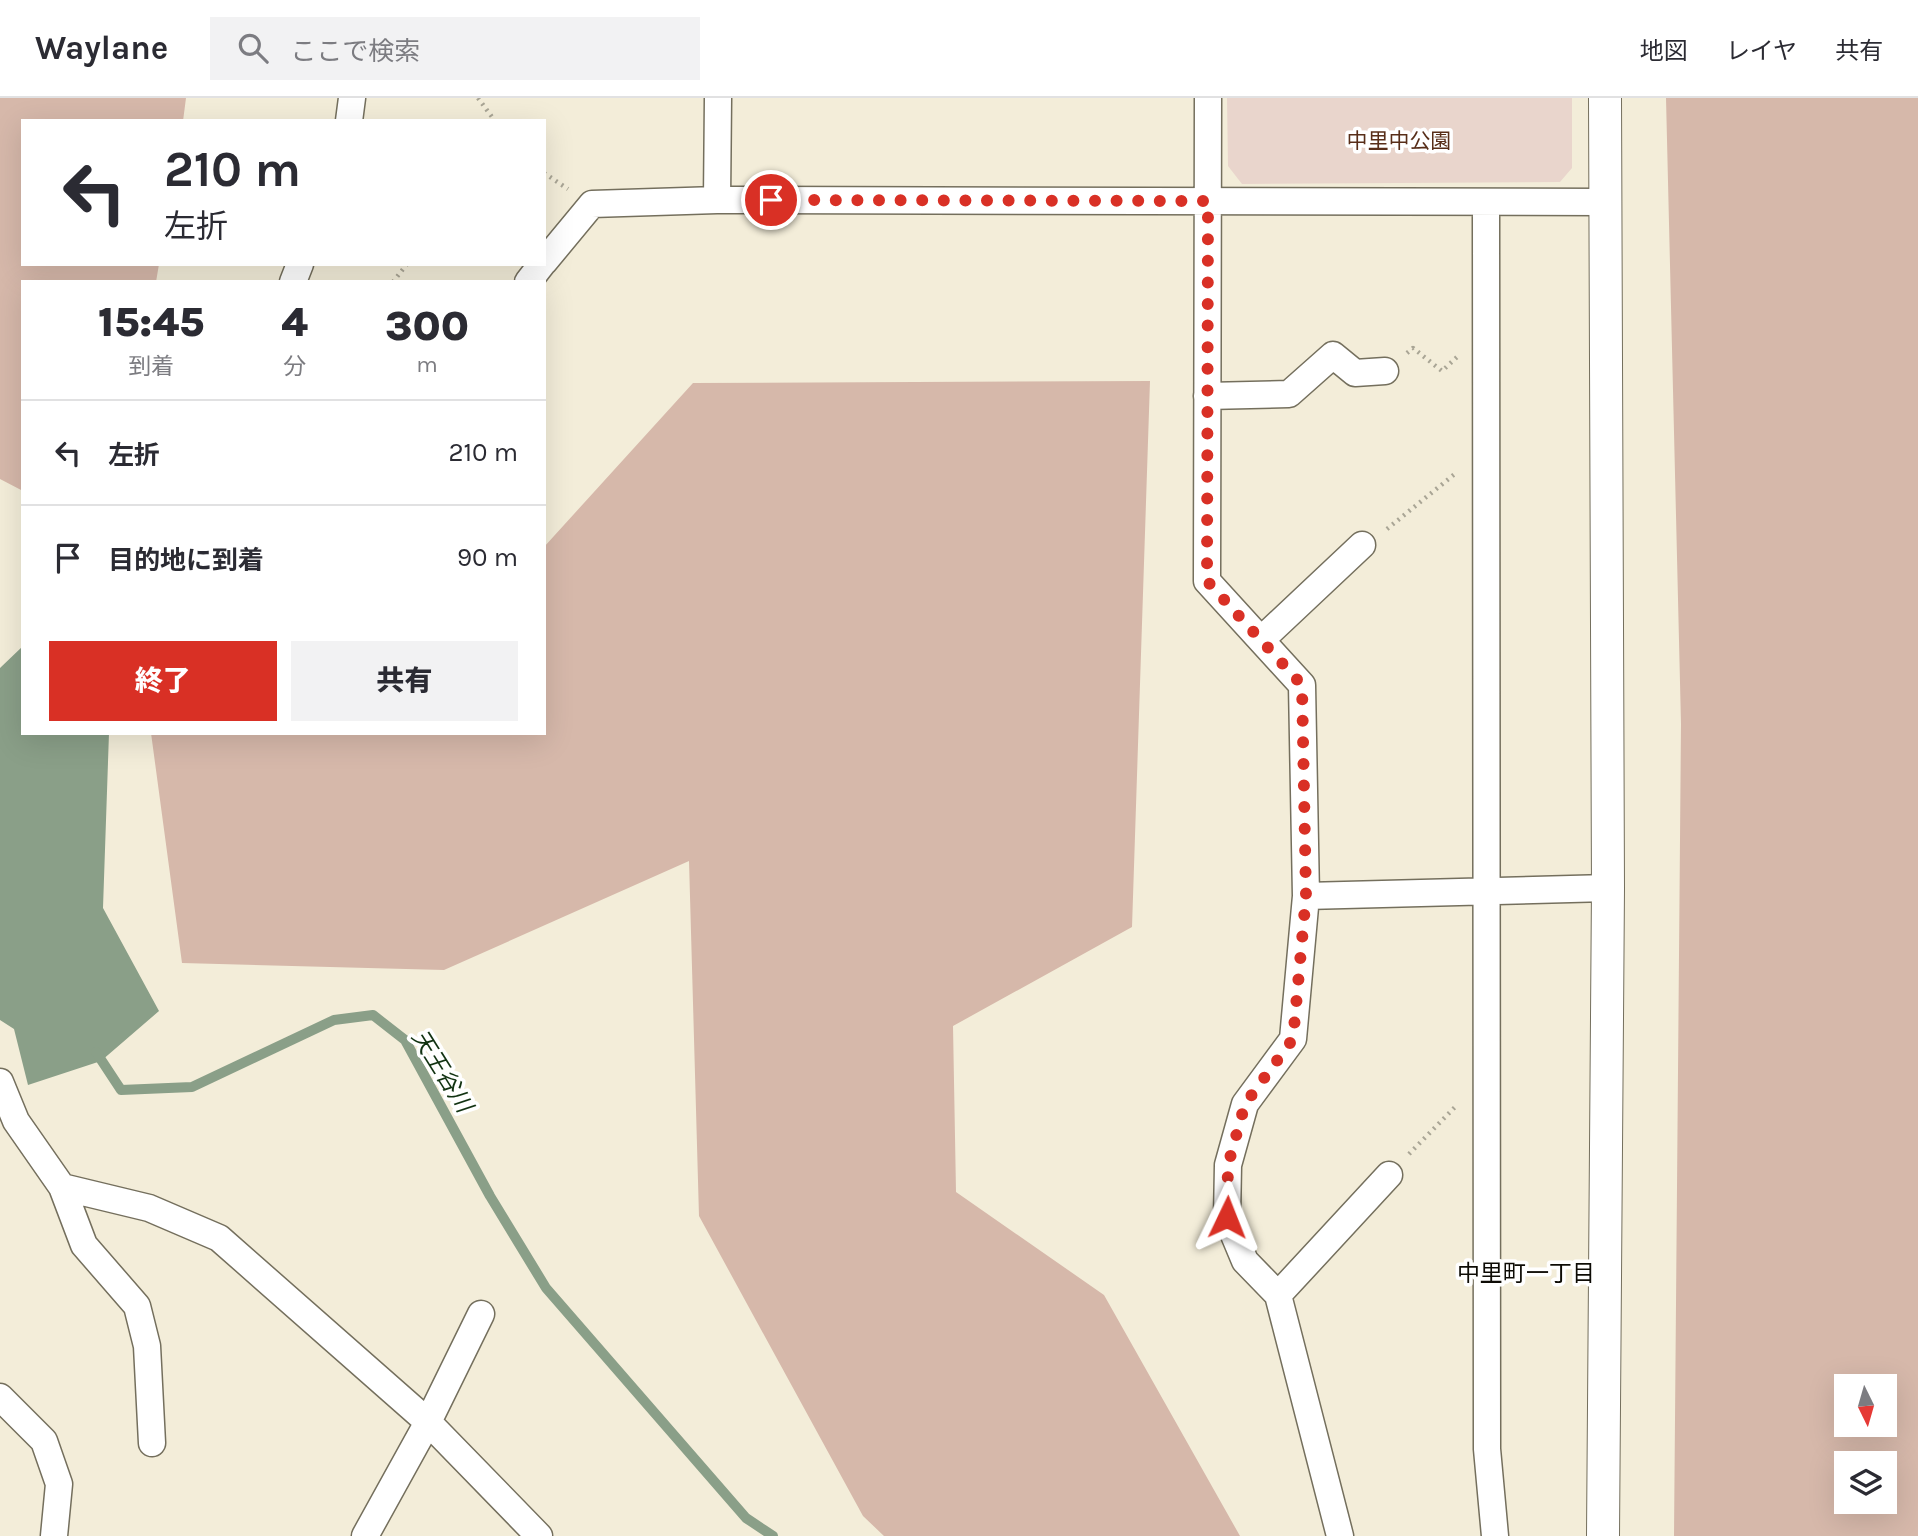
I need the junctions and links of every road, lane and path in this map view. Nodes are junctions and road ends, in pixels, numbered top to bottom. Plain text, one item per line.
1 (352, 98) edge
2 (478, 98) edge
3 (718, 98) edge
4 (1208, 98) edge
5 (1605, 98) edge
6 (349, 119) edge
7 (494, 119) edge
8 (717, 200) junction
9 (1208, 201) junction
10 (1486, 202) junction
11 (1605, 202) junction
12 (546, 259) edge
13 (405, 266) edge
14 (541, 266) edge
15 (395, 280) edge
16 (530, 280) edge
17 (1486, 345) junction
18 (1385, 371) joint
19 (1208, 396) junction
20 (1486, 449) junction
21 (1363, 545) joint
22 (1261, 640) junction
23 (1608, 888) junction
24 (1485, 891) junction
25 (1306, 896) junction
26 (1487, 1075) junction
27 (0, 1082) edge
28 (1389, 1175) joint
29 (62, 1187) junction
30 (1278, 1295) junction
31 (481, 1314) dead end
32 (0, 1397) edge
33 (428, 1422) junction
34 (152, 1443) dead end
35 (54, 1536) edge
36 (365, 1536) edge
37 (539, 1536) edge
38 (1340, 1536) edge
39 (1495, 1536) edge
40 (1604, 1536) edge

1 - 6 street
2 - 7 path
3 - 8 street
4 - 9 street
5 - 11 street
8 - 9 street
8 - 12 street
9 - 10 street
9 - 19 street
10 - 11 street
10 - 17 street
11 - 23 street
13 - 15 path
14 - 16 street
17 - 18 path
17 - 20 street
18 - 19 street
19 - 22 street
20 - 21 path
20 - 24 street
21 - 22 street
22 - 25 street
23 - 24 street
23 - 40 street
24 - 25 street
24 - 26 street
25 - 30 street
26 - 28 path
26 - 39 street
27 - 29 street
28 - 30 street
29 - 33 street
29 - 34 street
30 - 38 street
31 - 33 street
32 - 35 street
33 - 36 street
33 - 37 street

